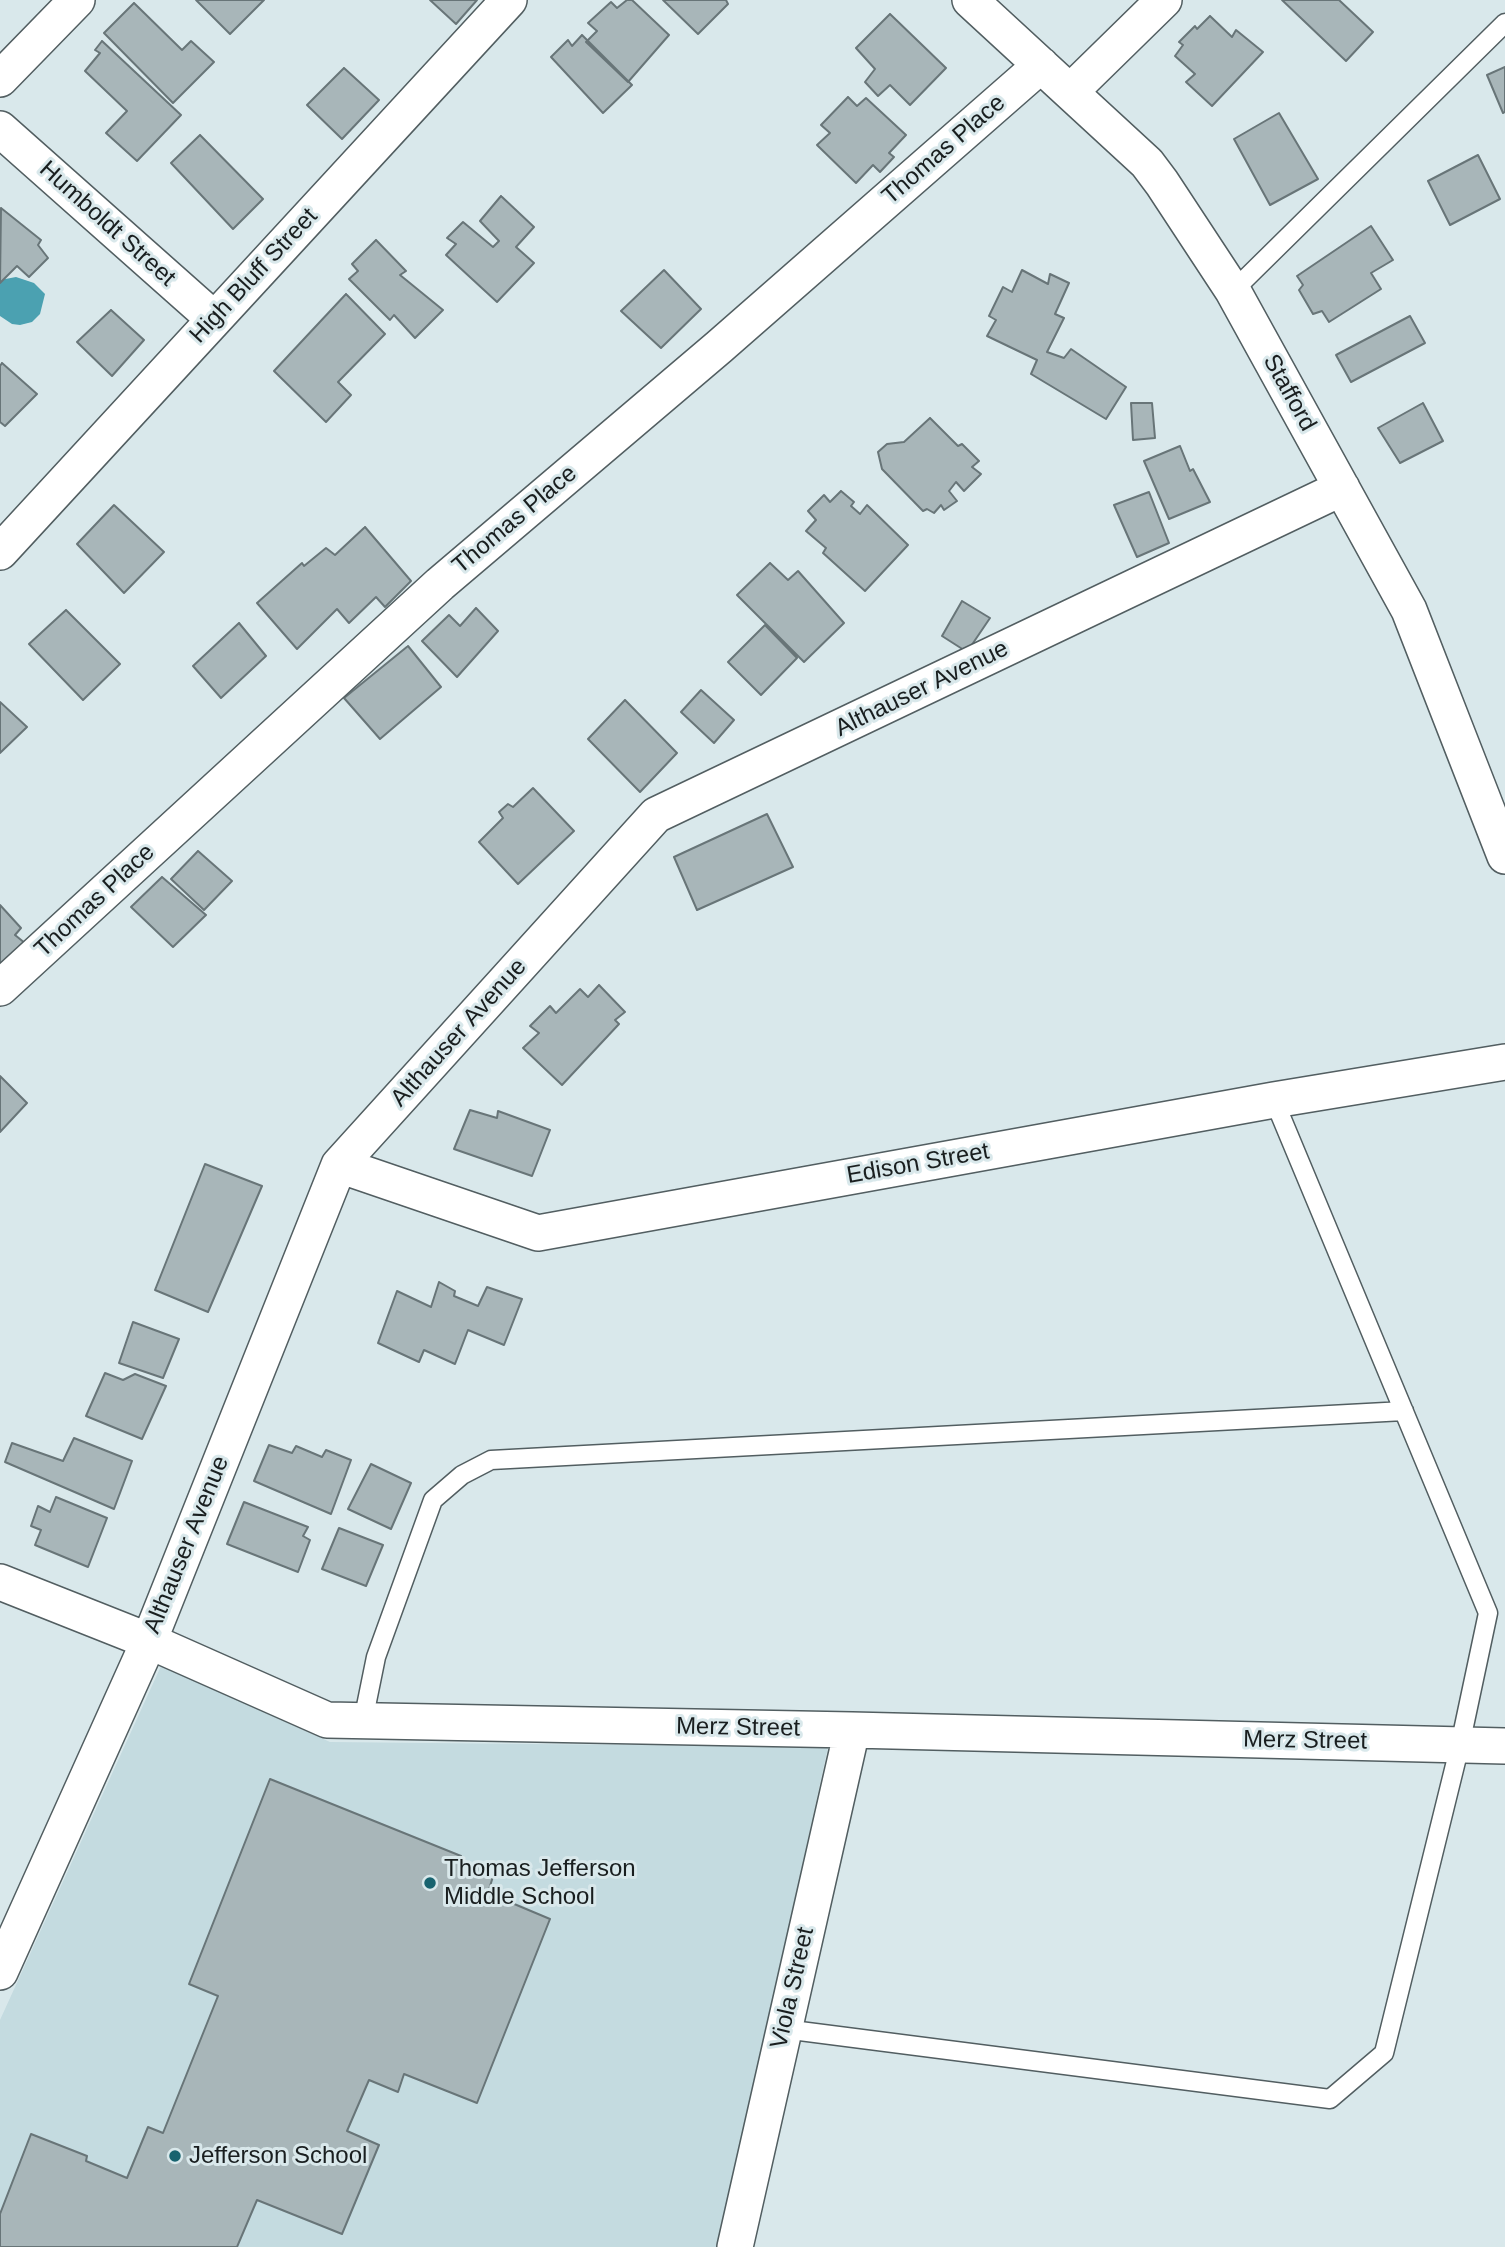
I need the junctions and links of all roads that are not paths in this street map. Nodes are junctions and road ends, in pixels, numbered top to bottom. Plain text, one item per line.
1 (76, 0) edge
2 (509, 0) edge
3 (970, 0) edge
4 (1164, 0) edge
5 (1505, 23) edge
6 (1041, 65) junction
7 (0, 79) edge
8 (1070, 92) junction
9 (0, 129) edge
10 (1233, 291) junction
11 (214, 319) junction
12 (1342, 488) junction
13 (0, 552) edge
14 (1505, 856) edge
15 (0, 988) edge
16 (1505, 1062) edge
17 (1274, 1100) junction
18 (339, 1164) junction
19 (1404, 1411) junction
20 (0, 1582) edge
21 (149, 1642) junction
22 (363, 1721) junction
23 (852, 1730) junction
24 (1460, 1745) junction
25 (1505, 1746) edge
26 (0, 1972) edge
27 (784, 2028) junction
28 (735, 2247) edge

1 - 7 street
2 - 11 street, High Bluff Street
3 - 6 street, Stafford
4 - 8 street
5 - 10 lane
6 - 8 street, Stafford
6 - 15 street, Thomas Place
8 - 10 street, Stafford
9 - 11 street, Humboldt Street
10 - 12 street, Stafford
11 - 13 street, High Bluff Street
12 - 14 street, Stafford
12 - 18 street, Althauser Avenue
16 - 17 street, Edison Street
17 - 18 street, Edison Street
17 - 19 lane
18 - 21 street, Althauser Avenue
19 - 22 lane
19 - 24 lane
20 - 21 street, Merz Street
21 - 22 street, Merz Street
21 - 26 street, Althauser Avenue
22 - 23 street, Merz Street
23 - 24 street, Merz Street
23 - 27 street, Viola Street
24 - 25 street, Merz Street
24 - 27 lane
27 - 28 street, Viola Street

